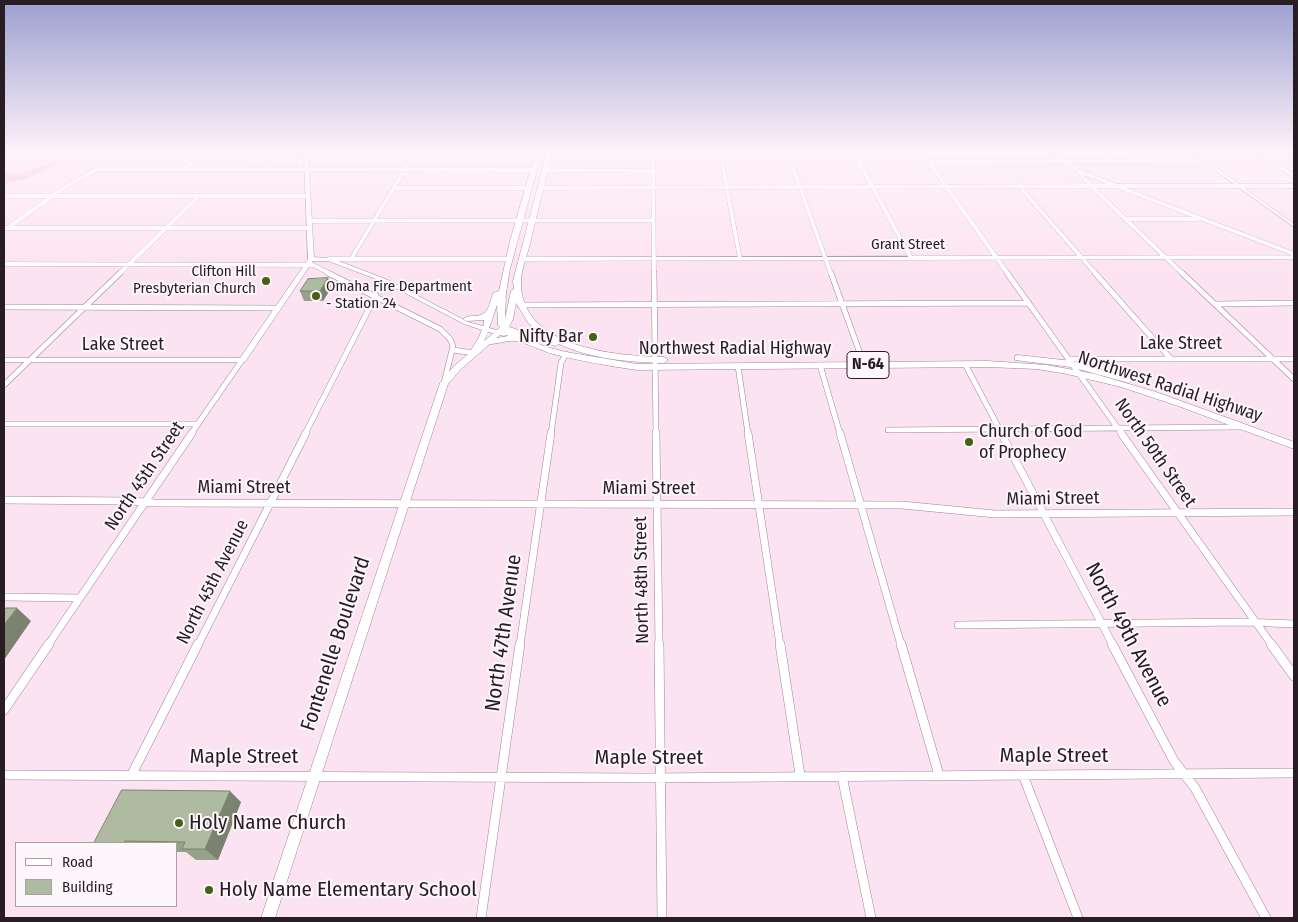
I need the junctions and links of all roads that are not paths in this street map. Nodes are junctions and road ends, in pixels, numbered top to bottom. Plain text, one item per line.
1 (55, 194) edge
2 (390, 194) edge
3 (526, 194) edge
4 (539, 194) edge
5 (653, 194) edge
6 (728, 194) edge
7 (802, 194) edge
8 (876, 194) edge
9 (952, 194) edge
10 (1026, 194) edge
11 (1100, 194) edge
12 (1137, 194) edge
13 (1249, 194) edge
14 (4, 196) edge
15 (52, 196) junction
16 (199, 196) junction
17 (308, 196) joint
18 (1126, 219) junction
19 (1202, 219) junction
20 (520, 220) junction
21 (532, 220) junction
22 (653, 220) junction
23 (309, 221) junction
24 (374, 221) junction
25 (1294, 226) edge
26 (166, 228) junction
27 (310, 228) junction
28 (5, 229) edge
29 (1294, 255) edge
30 (826, 258) junction
31 (911, 258) junction
32 (996, 258) junction
33 (1082, 258) junction
34 (1167, 258) junction
35 (329, 259) junction
36 (351, 259) junction
37 (509, 259) junction
38 (523, 259) junction
39 (654, 259) junction
40 (740, 259) junction
41 (309, 262) junction
42 (4, 264) edge
43 (128, 265) junction
44 (505, 276) junction
45 (517, 281) junction
46 (376, 295) junction
47 (1029, 303) junction
48 (842, 304) junction
49 (1215, 304) junction
50 (1294, 304) edge
51 (520, 306) junction
52 (655, 306) junction
53 (4, 307) edge
54 (83, 308) junction
55 (277, 308) junction
56 (491, 313) junction
57 (452, 314) junction
58 (467, 319) junction
59 (487, 326) junction
60 (502, 330) junction
61 (519, 339) junction
62 (490, 342) junction
63 (453, 350) junction
64 (474, 353) junction
65 (566, 354) junction
66 (610, 356) junction
67 (1171, 359) junction
68 (1273, 359) junction
69 (1294, 359) edge
70 (4, 360) edge
71 (29, 360) junction
72 (242, 360) junction
73 (862, 360) junction
74 (1070, 361) junction
75 (656, 364) junction
76 (965, 364) junction
77 (820, 365) junction
78 (738, 366) junction
79 (1080, 374) junction
80 (1294, 379) edge
81 (444, 383) junction
82 (4, 385) edge
83 (4, 424) edge
84 (198, 424) junction
85 (1240, 427) junction
86 (1119, 428) junction
87 (1000, 429) junction
88 (888, 430) dead end
89 (1294, 440) edge
90 (1294, 446) edge
91 (4, 500) edge
92 (145, 502) junction
93 (270, 503) junction
94 (405, 504) junction
95 (540, 504) junction
96 (657, 504) junction
97 (759, 504) junction
98 (861, 505) junction
99 (1178, 512) junction
100 (1294, 512) edge
101 (1044, 514) junction
102 (4, 597) edge
103 (80, 598) junction
104 (1102, 623) junction
105 (1256, 623) junction
106 (1294, 624) edge
107 (958, 625) dead end
108 (1294, 676) edge
109 (4, 710) edge
110 (1294, 773) edge
111 (1184, 774) junction
112 (4, 775) edge
113 (800, 775) junction
114 (939, 775) junction
115 (1023, 775) junction
116 (131, 776) junction
117 (316, 776) junction
118 (842, 776) junction
119 (501, 777) junction
120 (660, 777) junction
121 (268, 918) edge
122 (481, 918) edge
123 (662, 918) edge
124 (871, 918) edge
125 (1078, 918) edge
126 (1266, 918) edge

1 - 15 street
2 - 24 street
3 - 20 main road
4 - 21 main road
5 - 22 street, North 48th Street
6 - 40 street
7 - 30 street
8 - 31 street
9 - 32 street, North 50th Street
10 - 33 street
11 - 18 street
12 - 19 street
13 - 25 street
14 - 15 street
15 - 16 street
15 - 28 street
16 - 17 street
16 - 26 street
17 - 23 street
18 - 19 street
18 - 34 street
19 - 29 street
20 - 21 street
20 - 24 street
20 - 37 main road
21 - 22 street
21 - 38 main road
22 - 39 street, North 48th Street
23 - 24 street
23 - 27 street
24 - 36 street
26 - 27 street
26 - 28 street
26 - 43 street
27 - 41 street
29 - 34 street, Grant Street
30 - 31 street, Grant Street
30 - 40 street, Grant Street
30 - 48 street
31 - 32 street, Grant Street
32 - 33 street, Grant Street
32 - 47 street, North 50th Street
33 - 34 street, Grant Street
33 - 67 street
34 - 49 street
35 - 36 street
35 - 41 main road
35 - 57 main road
36 - 37 street
37 - 44 main road
38 - 39 street, Grant Street
38 - 45 main road
39 - 40 street, Grant Street
39 - 52 street, North 48th Street
41 - 43 street
41 - 46 street
41 - 55 main road, North 45th Street
42 - 43 street
43 - 54 street
44 - 56 main road
44 - 60 main road
45 - 51 main road
45 - 60 main road
46 - 63 street
46 - 93 street, North 45th Avenue
47 - 48 street
47 - 74 street, North 50th Street
48 - 52 street
48 - 73 street
49 - 50 street
49 - 68 street
51 - 52 street
51 - 66 main road, Northwest Radial Highway / N-64
52 - 75 street, North 48th Street
53 - 54 street
54 - 55 street
54 - 71 street
55 - 72 main road, North 45th Street
56 - 58 main road
56 - 59 main road
57 - 58 main road
57 - 59 main road
58 - 59 main road
59 - 60 main road
59 - 64 main road
60 - 61 main road, Northwest Radial Highway / N-64
60 - 62 main road
60 - 66 main road
61 - 62 main road
61 - 65 main road, Northwest Radial Highway / N-64
62 - 64 main road
63 - 64 street
63 - 81 street, Fontenelle Boulevard
64 - 81 main road, Fontenelle Boulevard
65 - 75 main road, Northwest Radial Highway / N-64
65 - 95 street, North 47th Avenue
66 - 75 main road, Northwest Radial Highway / N-64
67 - 68 street, Lake Street
67 - 74 street, Lake Street
68 - 69 street, Lake Street
68 - 80 street
70 - 71 main road, Lake Street
71 - 72 main road, Lake Street
71 - 82 street
72 - 84 street, North 45th Street
73 - 74 main road, Northwest Radial Highway / N-64
73 - 75 main road, Northwest Radial Highway / N-64
74 - 79 street, North 50th Street
74 - 89 main road, Northwest Radial Highway / N-64
75 - 78 main road, Northwest Radial Highway / N-64
75 - 96 street, North 48th Street
76 - 77 main road, Northwest Radial Highway / N-64
76 - 79 main road, Northwest Radial Highway / N-64
76 - 87 street, North 49th Avenue
77 - 78 main road, Northwest Radial Highway / N-64
77 - 98 street
78 - 97 street
79 - 85 main road, Northwest Radial Highway / N-64
79 - 86 street, North 50th Street
81 - 94 main road, Fontenelle Boulevard
83 - 84 street
84 - 92 street, North 45th Street
85 - 86 street
85 - 90 main road, Northwest Radial Highway / N-64
86 - 87 street
86 - 99 street, North 50th Street
87 - 88 street
87 - 101 street, North 49th Avenue
91 - 92 street, Miami Street
92 - 93 street, Miami Street
92 - 103 street, North 45th Street
93 - 94 street, Miami Street
93 - 116 street, North 45th Avenue
94 - 95 street, Miami Street
94 - 117 main road, Fontenelle Boulevard
95 - 96 street, Miami Street
95 - 119 street, North 47th Avenue
96 - 97 street, Miami Street
96 - 120 street, North 48th Street
97 - 98 street, Miami Street
97 - 113 street
98 - 101 street, Miami Street
98 - 114 street
99 - 100 street, Miami Street
99 - 101 street, Miami Street
99 - 105 street, North 50th Street
101 - 104 street, North 49th Avenue
102 - 103 street
103 - 109 street, North 45th Street
104 - 105 street
104 - 107 street
104 - 111 street, North 49th Avenue
105 - 106 street
105 - 108 street, North 50th Street
110 - 111 street, Maple Street
111 - 115 street, Maple Street
111 - 126 street, North 49th Avenue
112 - 116 street, Maple Street
113 - 118 street, Maple Street
113 - 120 street, Maple Street
114 - 115 street, Maple Street
114 - 118 street, Maple Street
115 - 125 street
116 - 117 street, Maple Street
117 - 119 street, Maple Street
117 - 121 main road, Fontenelle Boulevard
118 - 124 street
119 - 120 street, Maple Street
119 - 122 street, North 47th Avenue
120 - 123 street, North 48th Street

